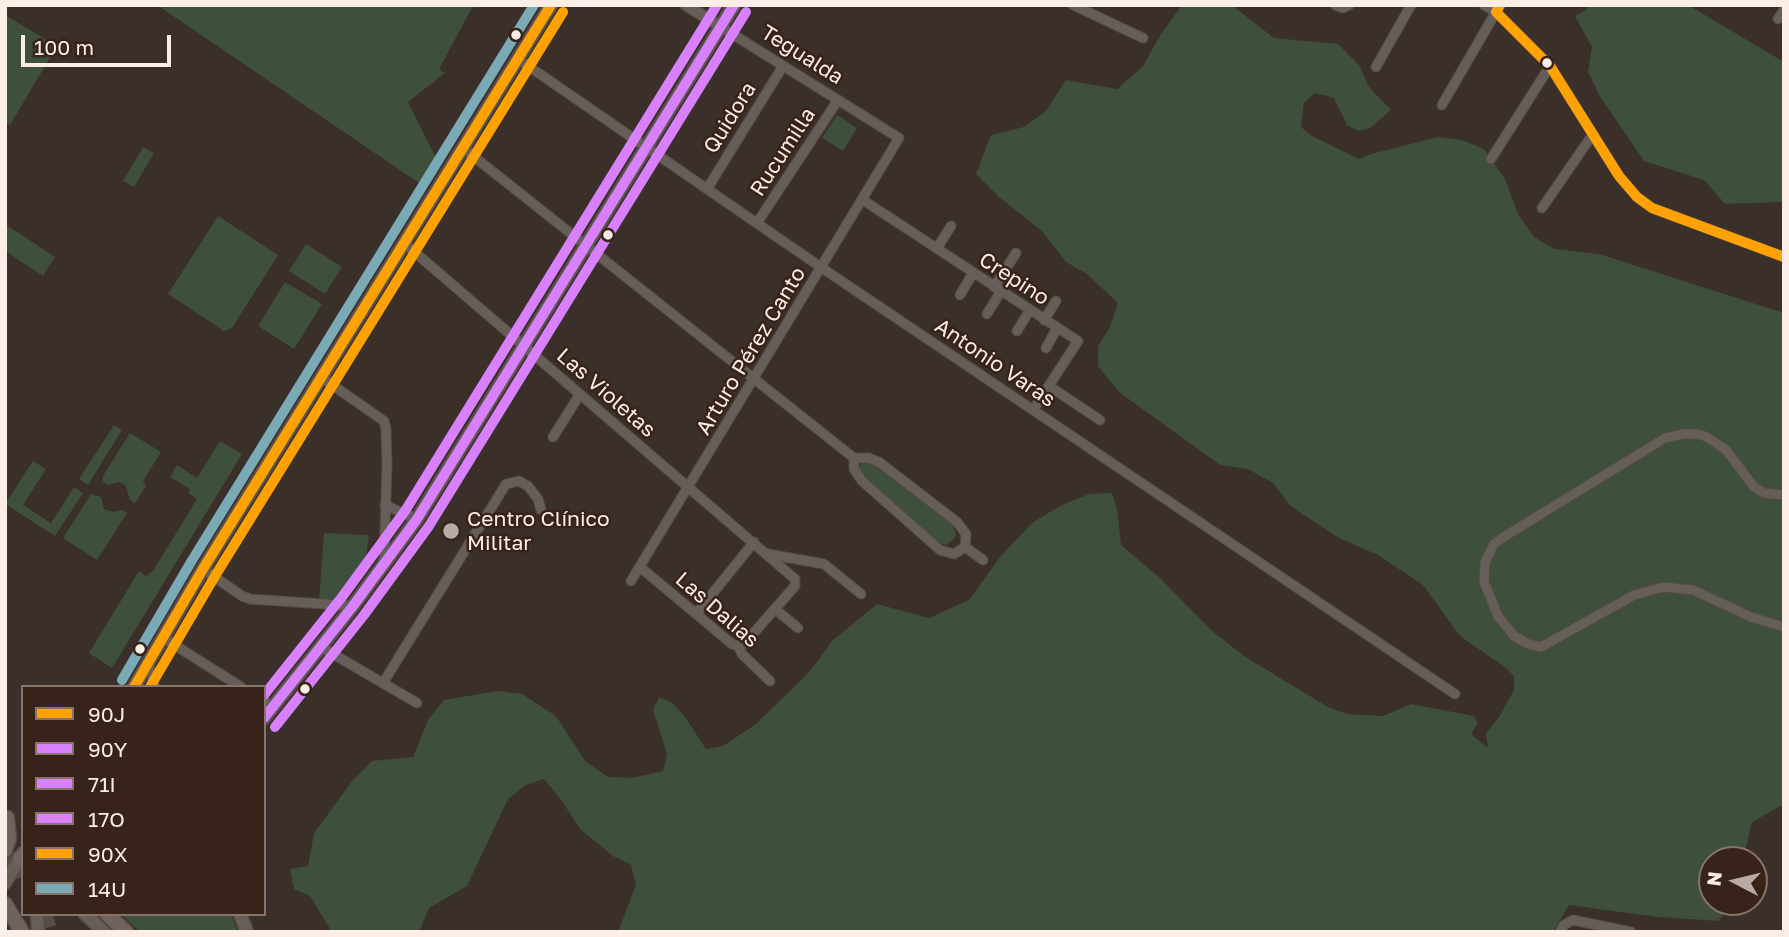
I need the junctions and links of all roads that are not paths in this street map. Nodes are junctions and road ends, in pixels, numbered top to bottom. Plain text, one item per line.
1 (551, 5) edge
2 (685, 5) edge
3 (734, 5) edge
4 (1073, 5) edge
5 (1335, 5) edge
6 (1411, 5) edge
7 (1484, 5) edge
8 (1348, 6) edge
9 (1498, 9) edge
10 (1784, 10) edge
11 (1778, 19) dead end
12 (721, 27) junction
13 (1143, 38) dead end
14 (518, 59) junction
15 (783, 66) junction
16 (1550, 66) junction
17 (1376, 67) dead end
18 (838, 100) junction
19 (1442, 105) dead end
20 (1593, 134) junction
21 (899, 138) joint
22 (646, 146) junction
23 (463, 148) junction
24 (1491, 159) dead end
25 (707, 189) junction
26 (863, 200) junction
27 (1542, 208) dead end
28 (757, 223) junction
29 (951, 226) dead end
30 (404, 243) junction
31 (586, 245) junction
32 (937, 248) junction
33 (1016, 253) dead end
34 (1784, 257) edge
35 (822, 268) junction
36 (973, 273) junction
37 (998, 289) junction
38 (960, 295) dead end
39 (1056, 301) dead end
40 (1030, 310) junction
41 (988, 314) dead end
42 (1044, 320) junction
43 (1057, 328) junction
44 (1017, 331) dead end
45 (524, 346) junction
46 (1046, 348) dead end
47 (321, 377) junction
48 (755, 379) junction
49 (1049, 386) junction
50 (580, 394) junction
51 (1033, 410) junction
52 (1100, 420) dead end
53 (553, 437) dead end
54 (854, 458) junction
55 (689, 487) junction
56 (1784, 495) edge
57 (385, 505) junction
58 (541, 510) dead end
59 (417, 519) junction
60 (754, 542) junction
61 (965, 547) junction
62 (768, 554) junction
63 (983, 560) dead end
64 (384, 565) junction
65 (640, 567) junction
66 (203, 569) junction
67 (631, 581) dead end
68 (861, 594) dead end
69 (352, 606) junction
70 (775, 609) junction
71 (696, 614) junction
72 (1784, 627) edge
73 (799, 628) dead end
74 (162, 637) junction
75 (738, 646) junction
76 (321, 647) junction
77 (148, 662) junction
78 (771, 681) dead end
79 (383, 683) junction
80 (135, 685) edge
81 (154, 685) edge
82 (238, 685) edge
83 (1455, 694) dead end
84 (417, 703) dead end
85 (269, 704) edge
86 (6, 817) edge
87 (21, 831) edge
88 (5, 850) edge
89 (21, 858) edge
90 (5, 883) edge
91 (5, 904) edge
92 (87, 916) edge
93 (109, 916) edge
94 (22, 932) edge
95 (104, 932) edge
96 (126, 932) edge
97 (1560, 932) edge
98 (1631, 932) edge

1 - 14 main road
2 - 12 street, Tegualda
3 - 12 main road
4 - 13 street
5 - 8 street
6 - 17 street
7 - 9 street
9 - 16 street
9 - 19 street
10 - 11 street
12 - 15 street, Tegualda
12 - 22 main road
14 - 22 street, Antonio Varas
14 - 23 main road
15 - 18 street, Tegualda
15 - 25 street, Quidora
16 - 20 street
16 - 24 street
18 - 21 street, Tegualda
18 - 28 street, Rucumilla
20 - 27 street
20 - 34 street
21 - 26 street, Arturo Pérez Canto
22 - 25 street, Antonio Varas
22 - 31 main road
23 - 30 main road
23 - 31 street
25 - 28 street, Antonio Varas
26 - 32 street, Crepino
26 - 35 street, Arturo Pérez Canto
28 - 35 street, Antonio Varas
29 - 32 street
30 - 45 street, Las Violetas
30 - 47 main road
31 - 45 main road
31 - 48 street
32 - 36 street, Crepino
33 - 37 street
35 - 48 street, Arturo Pérez Canto
35 - 51 street, Antonio Varas
36 - 37 street, Crepino
36 - 38 street
37 - 40 street, Crepino
37 - 41 street
39 - 42 street
40 - 42 street, Crepino
40 - 44 street
42 - 43 street, Crepino
43 - 46 street
43 - 49 street, Crepino
45 - 50 street, Las Violetas
45 - 59 main road
47 - 57 street
47 - 66 main road
48 - 54 street
48 - 55 street, Arturo Pérez Canto
49 - 51 street, Crepino
49 - 52 street
50 - 53 street
50 - 55 street, Las Violetas
51 - 83 street, Antonio Varas
54 - 61 street
54 - 61 street
55 - 60 street, Las Violetas
55 - 65 street, Arturo Pérez Canto
56 - 72 street
57 - 59 street
57 - 64 street
58 - 79 street
59 - 64 main road
60 - 62 street, Las Violetas
60 - 71 street
61 - 63 street
62 - 68 street
62 - 70 street, Las Violetas
64 - 69 main road
65 - 67 street, Arturo Pérez Canto
65 - 71 street, Las Dalias
66 - 69 street
66 - 74 main road
69 - 76 main road
70 - 73 street
70 - 75 street
71 - 75 street, Las Dalias
74 - 77 main road
74 - 82 street
75 - 78 street, Las Dalias
76 - 79 street
76 - 85 main road
77 - 80 main road
77 - 81 street
79 - 84 street
86 - 87 main road
86 - 88 main road
89 - 90 main road
91 - 94 main road
92 - 95 main road
93 - 96 main road
97 - 98 street

